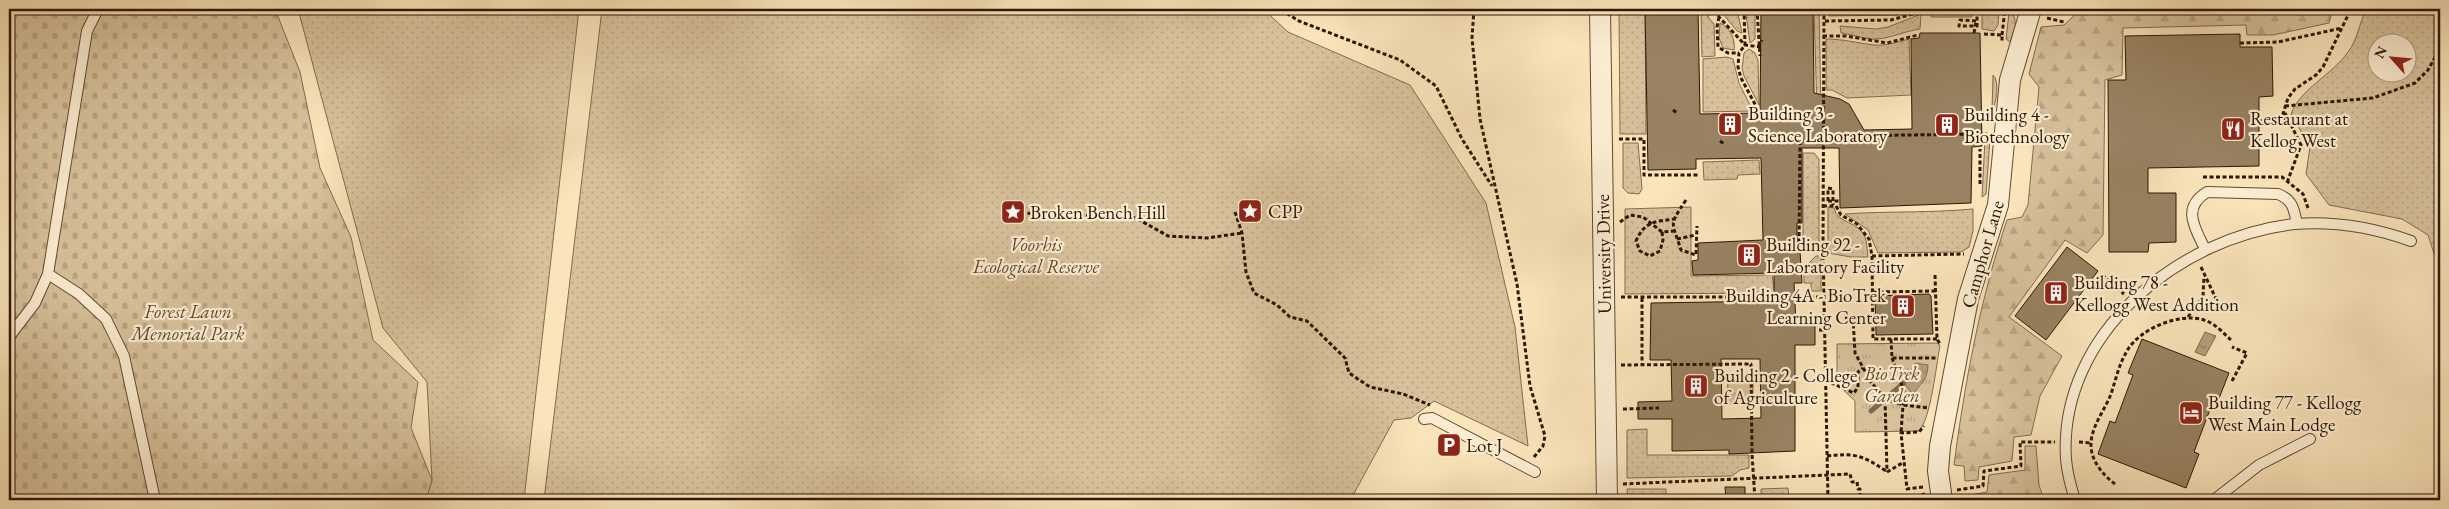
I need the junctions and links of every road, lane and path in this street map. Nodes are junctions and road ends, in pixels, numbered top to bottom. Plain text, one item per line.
1 (98, 9) edge
2 (1283, 9) edge
3 (1474, 9) edge
4 (1600, 9) edge
5 (1717, 9) edge
6 (1744, 9) edge
7 (1757, 9) edge
8 (1782, 9) edge
9 (1824, 9) edge
10 (1924, 9) edge
11 (1977, 9) edge
12 (2005, 9) edge
13 (2351, 9) edge
14 (1786, 12) dead end
15 (2036, 13) edge
16 (1719, 17) junction
17 (1824, 20) junction
18 (2064, 22) dead end
19 (2343, 28) junction
20 (1974, 33) dead end
21 (1984, 34) dead end
22 (1918, 35) dead end
23 (2002, 35) junction
24 (1823, 36) junction
25 (1762, 40) dead end
26 (2240, 43) dead end
27 (1745, 45) junction
28 (1760, 48) junction
29 (2003, 48) dead end
30 (2440, 48) edge
31 (1739, 54) junction
32 (1760, 56) dead end
33 (2285, 106) junction
34 (1673, 110) dead end
35 (2284, 112) junction
36 (1677, 113) dead end
37 (1757, 113) dead end
38 (2259, 121) dead end
39 (1982, 134) dead end
40 (1823, 136) junction
41 (1618, 139) dead end
42 (1720, 141) dead end
43 (1777, 141) dead end
44 (1794, 141) dead end
45 (1800, 141) junction
46 (1823, 142) junction
47 (1724, 144) dead end
48 (1780, 145) dead end
49 (1700, 175) dead end
50 (2288, 180) dead end
51 (1494, 189) junction
52 (1686, 200) dead end
53 (1840, 201) dead end
54 (1833, 205) junction
55 (1823, 206) junction
56 (1235, 212) dead end
57 (1020, 213) dead end
58 (1674, 219) junction
59 (1620, 222) dead end
60 (1649, 222) junction
61 (2297, 224) junction
62 (1697, 226) dead end
63 (1673, 231) junction
64 (1662, 232) junction
65 (1242, 233) junction
66 (1696, 235) junction
67 (1678, 239) junction
68 (2411, 241) dead end
69 (1823, 248) junction
70 (2205, 249) junction
71 (1968, 253) dead end
72 (1872, 256) junction
73 (2201, 266) dead end
74 (48, 274) junction
75 (1935, 274) dead end
76 (2204, 274) junction
77 (2102, 275) dead end
78 (1936, 291) junction
79 (1873, 292) junction
80 (2124, 294) dead end
81 (1620, 297) dead end
82 (1823, 297) junction
83 (1642, 298) junction
84 (2218, 303) dead end
85 (2188, 317) junction
86 (1845, 318) dead end
87 (1853, 318) junction
88 (1875, 318) dead end
89 (1819, 330) dead end
90 (1824, 330) junction
91 (9, 337) edge
92 (1891, 339) junction
93 (1937, 339) junction
94 (2231, 340) dead end
95 (2232, 347) dead end
96 (1892, 358) junction
97 (1938, 358) junction
98 (1621, 365) dead end
99 (1642, 365) junction
100 (1863, 368) junction
101 (1937, 368) dead end
102 (1825, 380) junction
103 (2232, 381) dead end
104 (1885, 399) junction
105 (1930, 402) dead end
106 (1903, 406) junction
107 (1659, 408) dead end
108 (1929, 408) junction
109 (1622, 409) dead end
110 (1927, 414) dead end
111 (1428, 419) joint
112 (1925, 421) dead end
113 (1901, 433) junction
114 (2310, 440) dead end
115 (2039, 443) dead end
116 (1827, 456) junction
117 (1904, 462) junction
118 (1531, 469) joint
119 (1887, 472) junction
120 (1827, 474) junction
121 (1754, 479) junction
122 (1623, 484) dead end
123 (2115, 484) dead end
124 (1940, 495) edge
125 (156, 500) edge
126 (1607, 500) edge
127 (1755, 500) edge
128 (1828, 500) edge
129 (1860, 500) edge
130 (1896, 500) edge
131 (1930, 500) edge
132 (2075, 500) edge
133 (2214, 500) edge

1 - 74 lane
2 - 51 path
3 - 51 path
4 - 126 street, University Drive
5 - 16 path
6 - 27 path
7 - 28 path
8 - 14 path
9 - 17 path
10 - 17 path
11 - 20 path, bridge
12 - 23 path
13 - 19 path
15 - 18 path
15 - 124 street, Camphor Lane
16 - 27 path
16 - 31 path
17 - 24 path
19 - 26 path
19 - 33 path
21 - 23 path
22 - 24 path
23 - 29 path
24 - 40 path
25 - 28 path
27 - 28 path
27 - 31 path
28 - 32 path
30 - 33 path
31 - 37 path
33 - 35 path
34 - 36 path
35 - 38 path
35 - 50 path
39 - 40 path
40 - 46 path
41 - 49 path
42 - 47 path
43 - 48 path
44 - 45 path
45 - 46 path
45 - 69 path
46 - 55 path
51 - 118 path
52 - 58 path
53 - 54 path, bridge
54 - 55 path
54 - 72 path
55 - 69 path
56 - 65 path
57 - 65 path
58 - 60 path
58 - 63 path
59 - 60 path
60 - 64 path
60 - 64 path
61 - 68 lane
61 - 70 lane
61 - 70 lane
62 - 66 path
63 - 64 path
63 - 67 path
65 - 111 path
66 - 67 path
66 - 67 path
69 - 82 path
70 - 132 lane
71 - 72 path
72 - 79 path
73 - 76 path
74 - 91 lane
74 - 125 lane
75 - 78 path
76 - 84 path
76 - 85 path
77 - 80 path
78 - 79 path
78 - 93 path
79 - 92 path
81 - 83 path
82 - 83 path
82 - 90 path
83 - 99 path
85 - 94 path
85 - 123 path
86 - 87 path, bridge
87 - 88 path, bridge
87 - 100 path
89 - 90 path
90 - 102 path
92 - 93 path
92 - 96 path
93 - 97 path
95 - 103 path
96 - 97 path
96 - 106 path
97 - 101 path
98 - 99 path
99 - 121 path
100 - 102 path
100 - 104 path
102 - 116 path
104 - 106 path
104 - 119 path
105 - 108 path
106 - 108 path
106 - 113 path
107 - 109 path
108 - 110 path
111 - 118 lane
112 - 113 path
113 - 117 path
114 - 133 lane
115 - 124 path
116 - 119 path
116 - 120 path
117 - 119 path
117 - 124 path
120 - 121 path
120 - 128 path
120 - 129 path
121 - 122 path
121 - 127 path
124 - 130 path
124 - 131 path

